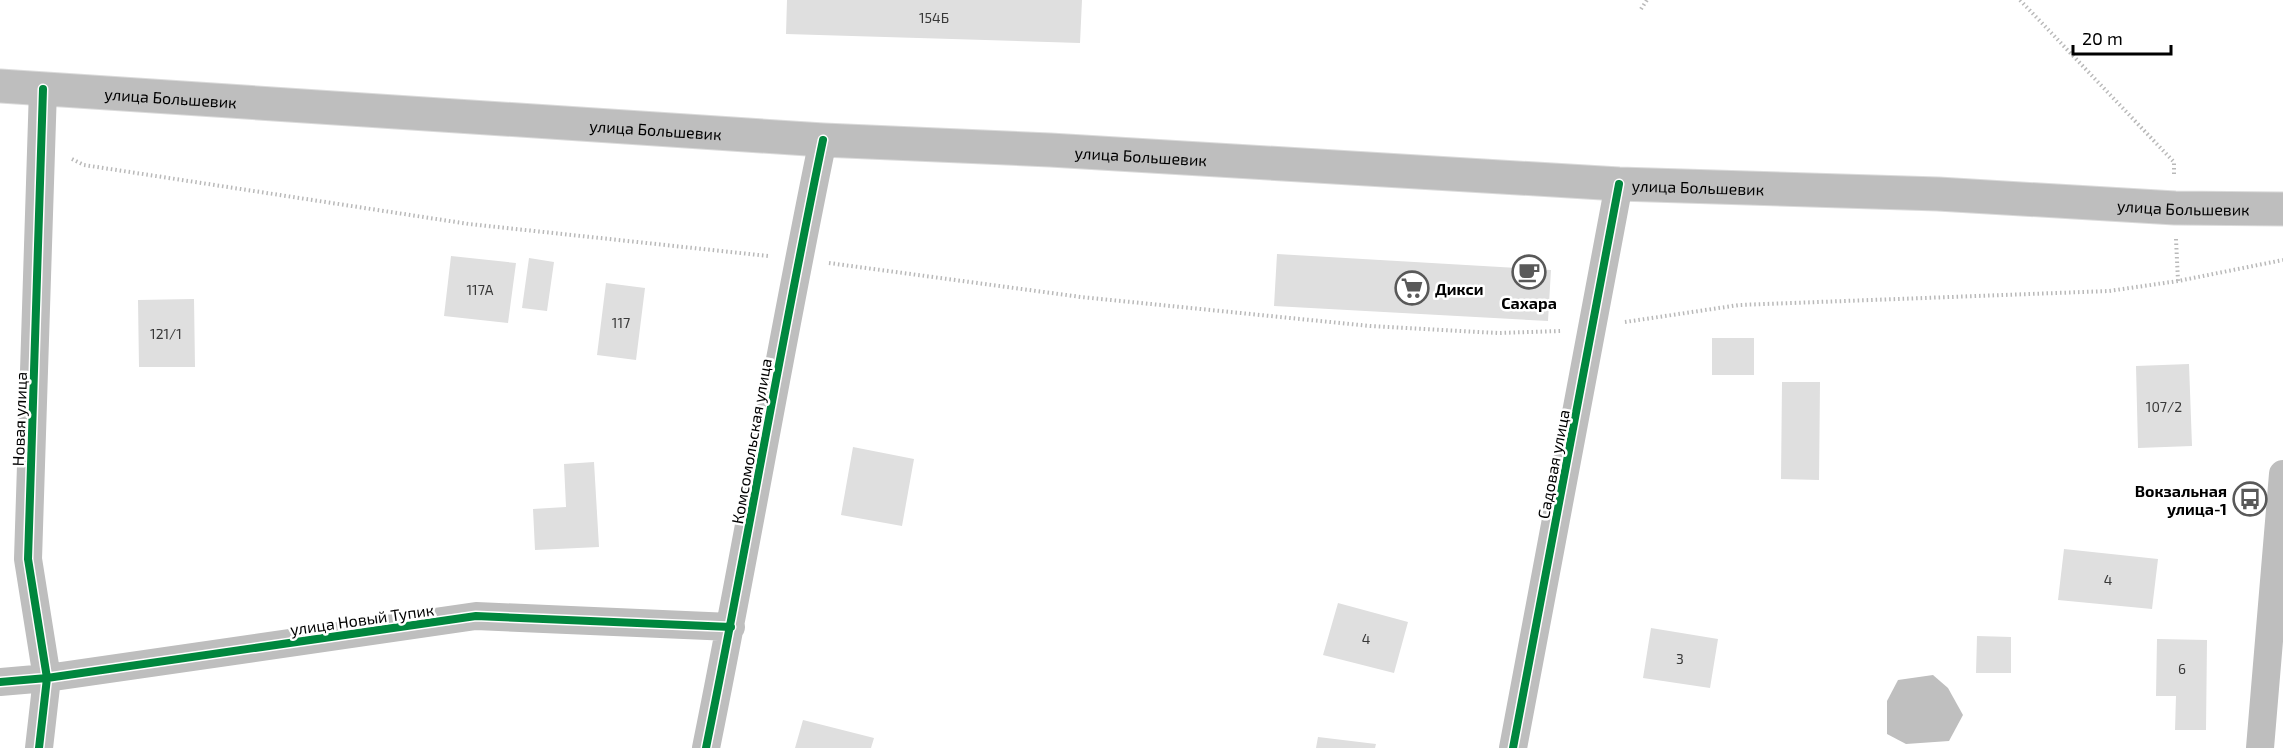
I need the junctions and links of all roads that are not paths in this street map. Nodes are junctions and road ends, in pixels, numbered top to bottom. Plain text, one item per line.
1 (0, 87) edge
2 (43, 88) junction
3 (823, 140) junction
4 (1619, 184) junction
5 (2283, 209) edge
6 (2283, 474) edge
7 (731, 627) junction
8 (47, 678) junction
9 (0, 682) edge
10 (39, 748) edge
11 (706, 748) edge
12 (1513, 748) edge
13 (2260, 748) edge

1 - 2 main road, улица Большевик
2 - 3 main road, улица Большевик
2 - 8 street, Новая улица
3 - 4 main road, улица Большевик
3 - 7 street, Комсомольская улица
4 - 5 main road, улица Большевик
4 - 12 street, Садовая улица
6 - 13 street
7 - 8 street, улица Новый Тупик
7 - 11 street, Комсомольская улица
8 - 9 street, улица Новый Тупик
8 - 10 street, Новая улица

